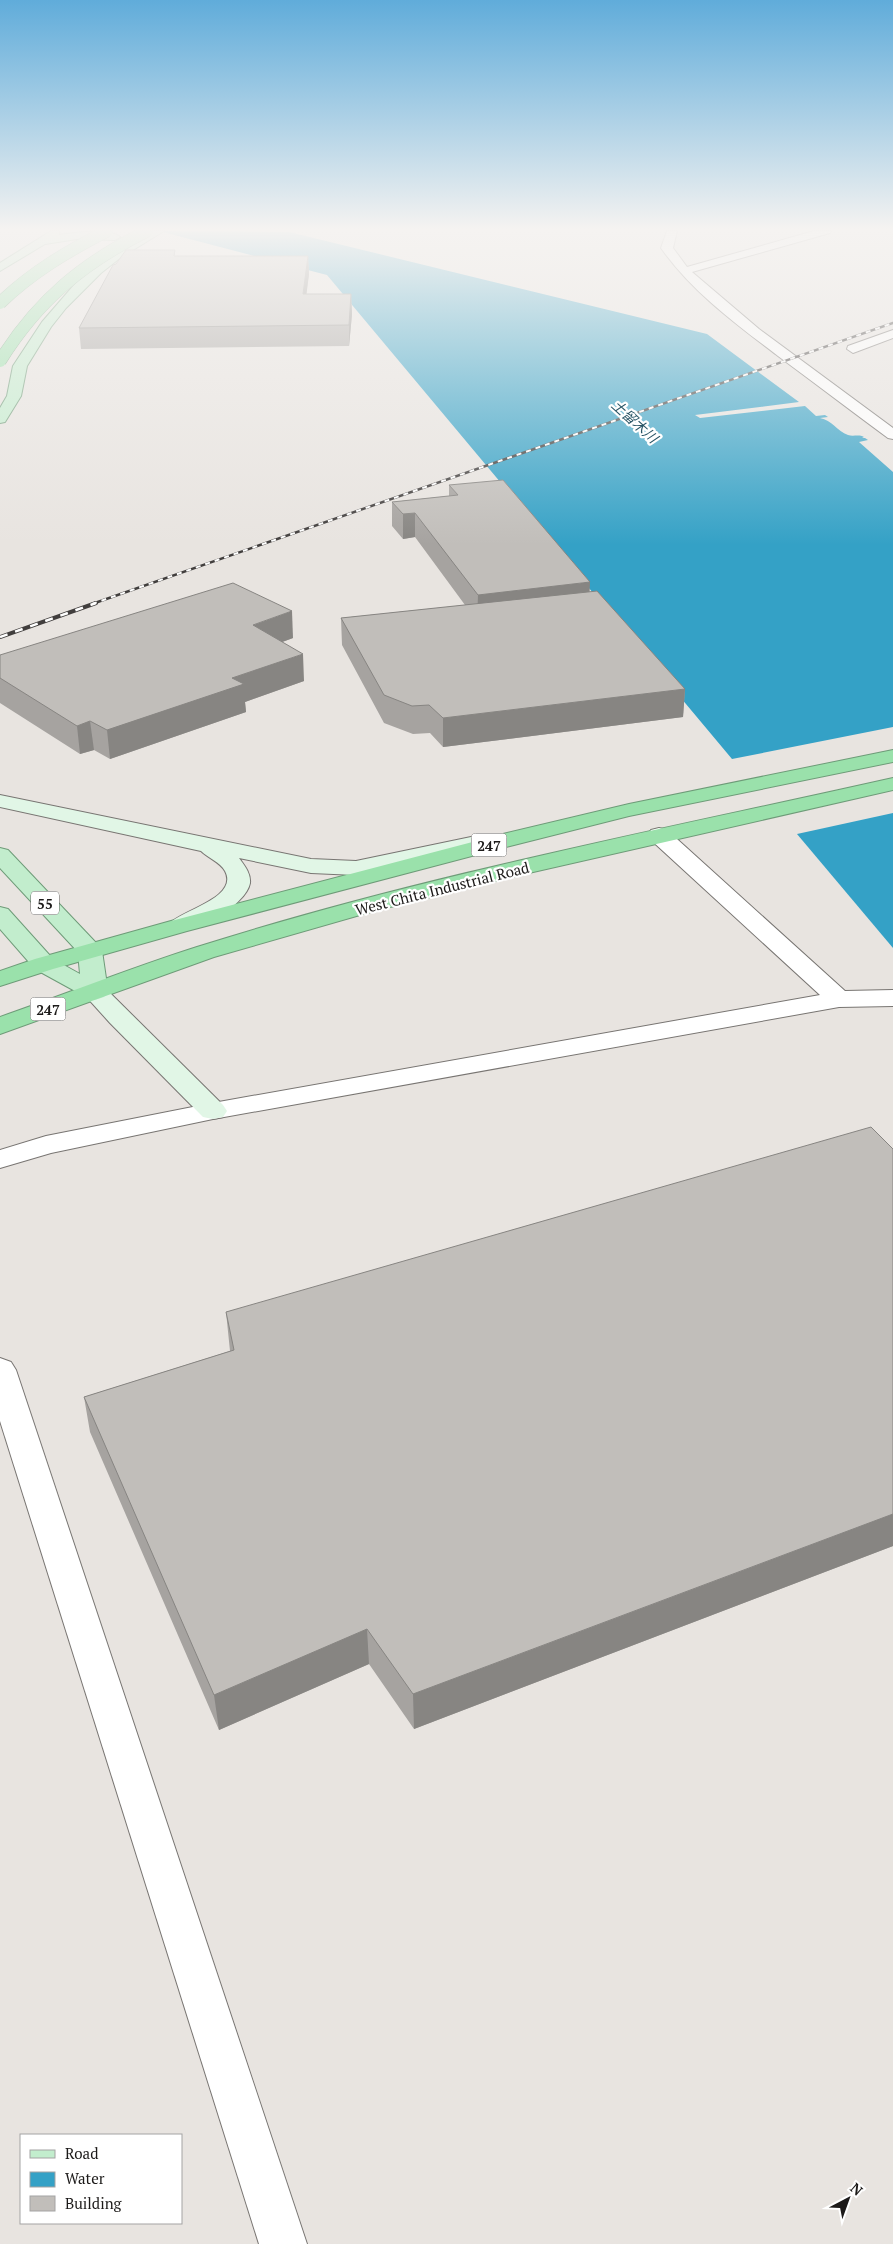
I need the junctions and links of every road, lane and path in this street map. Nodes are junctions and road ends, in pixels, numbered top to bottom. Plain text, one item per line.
1 (16, 336) edge
2 (40, 336) edge
3 (760, 336) edge
4 (888, 336) edge
5 (853, 348) dead end
6 (0, 360) edge
7 (0, 420) edge
8 (893, 435) edge
9 (893, 756) edge
10 (893, 784) edge
11 (0, 801) edge
12 (41, 810) junction
13 (629, 810) junction
14 (0, 819) edge
15 (659, 835) junction
16 (206, 846) junction
17 (0, 855) edge
18 (0, 914) edge
19 (179, 926) junction
20 (90, 951) junction
21 (44, 964) junction
22 (0, 979) edge
23 (95, 992) junction
24 (893, 998) edge
25 (839, 1000) junction
26 (0, 1026) edge
27 (213, 1111) junction
28 (0, 1160) edge
29 (2, 1376) edge
30 (283, 2244) edge

1 - 6 highway, bridge
2 - 7 main road
3 - 8 street
4 - 5 street
9 - 13 highway, West Chita Industrial Road / 247
10 - 15 highway, West Chita Industrial Road / 247
11 - 12 street
12 - 14 street
12 - 16 street
13 - 16 street
13 - 19 highway, West Chita Industrial Road / 247
15 - 23 highway, West Chita Industrial Road / 247
15 - 25 street
16 - 19 street
17 - 20 main road, 55
18 - 21 main road
19 - 20 highway, West Chita Industrial Road / 247
20 - 21 highway, West Chita Industrial Road / 247
20 - 23 main road
21 - 22 highway, West Chita Industrial Road / 247
21 - 23 main road
23 - 26 highway, West Chita Industrial Road / 247
23 - 27 street
24 - 25 street
25 - 27 street
27 - 28 street
29 - 30 street

